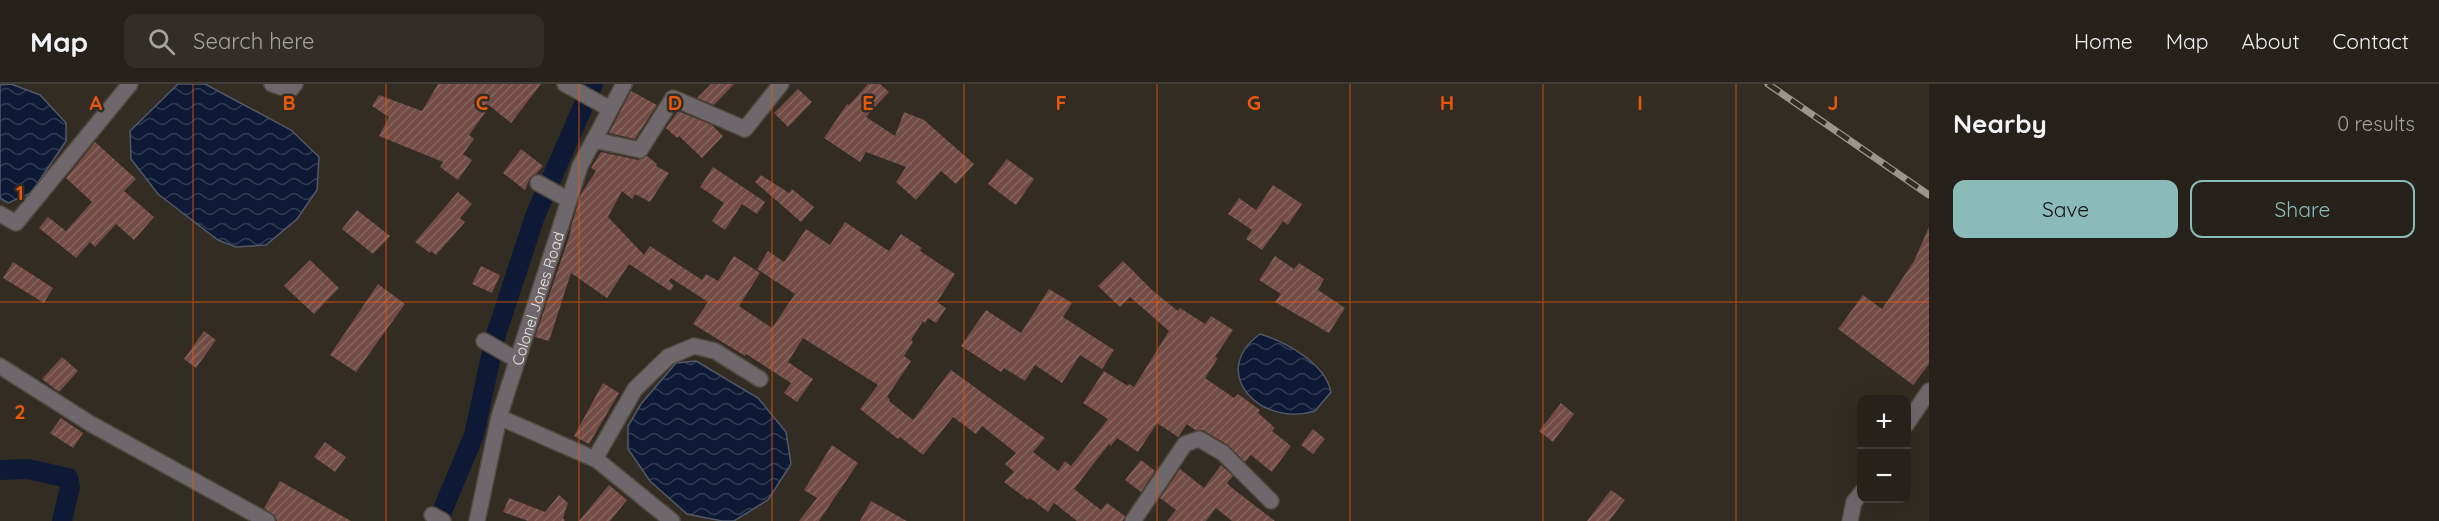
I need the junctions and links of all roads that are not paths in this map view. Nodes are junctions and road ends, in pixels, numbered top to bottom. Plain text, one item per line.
1 (130, 84) edge
2 (272, 84) edge
3 (295, 84) edge
4 (565, 84) edge
5 (624, 84) edge
6 (781, 84) edge
7 (606, 107) junction
8 (594, 140) junction
9 (538, 183) dead end
10 (568, 200) junction
11 (0, 214) edge
12 (484, 341) dead end
13 (515, 359) junction
14 (0, 366) edge
15 (760, 379) dead end
16 (1929, 391) edge
17 (500, 417) junction
18 (1911, 417) edge
19 (597, 460) junction
20 (1857, 498) edge
21 (1271, 501) dead end
22 (267, 521) edge
23 (477, 521) edge
24 (672, 521) edge
25 (1133, 521) edge
26 (1850, 521) edge

1 - 11 street
2 - 3 street
4 - 7 street
5 - 7 street, Colonel Jones Road
6 - 8 street
7 - 8 street, Colonel Jones Road
8 - 10 street, Colonel Jones Road
9 - 10 street
10 - 13 street, Colonel Jones Road
12 - 13 street
13 - 17 street, Colonel Jones Road
14 - 22 street
15 - 19 street
16 - 18 street
17 - 19 street
17 - 23 street, Colonel Jones Road
19 - 24 street
20 - 26 street
21 - 25 street

